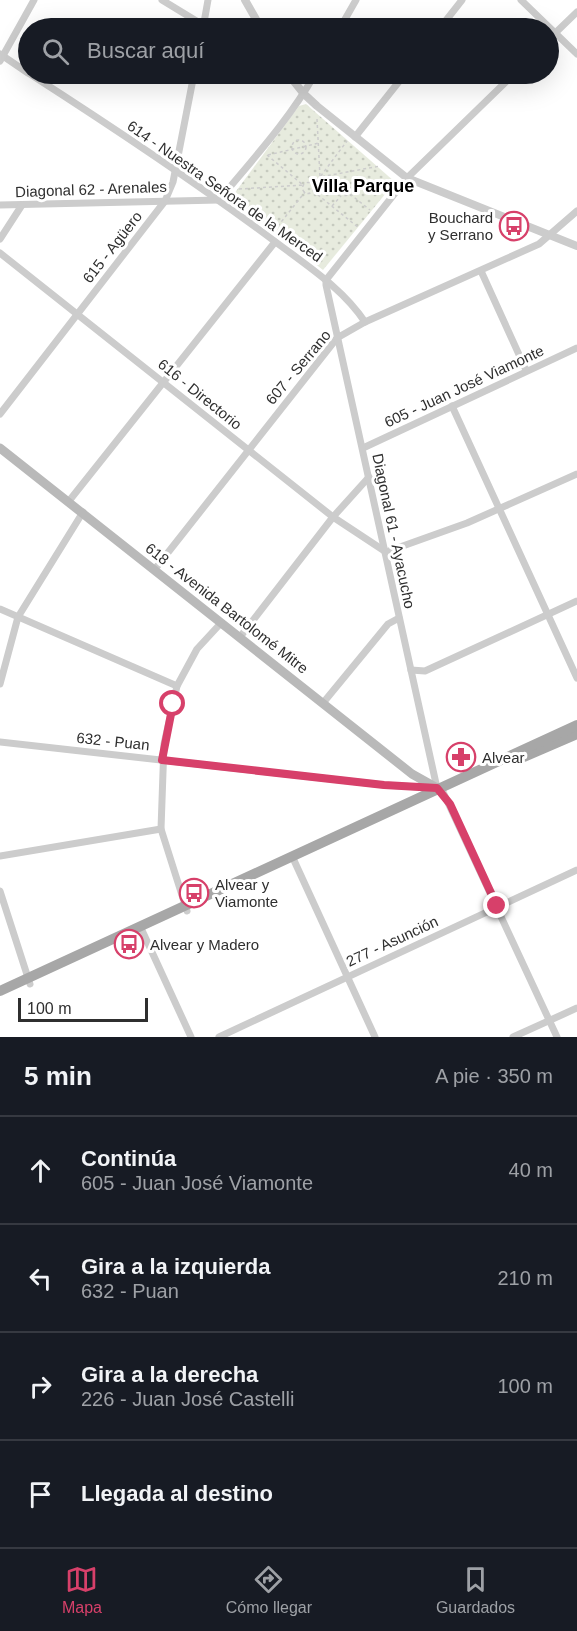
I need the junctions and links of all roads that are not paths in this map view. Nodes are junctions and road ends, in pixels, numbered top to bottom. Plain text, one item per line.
1 (34, 0) edge
2 (162, 0) edge
3 (208, 0) edge
4 (245, 0) edge
5 (356, 0) edge
6 (462, 0) edge
7 (521, 0) edge
8 (577, 12) edge
9 (24, 18) edge
10 (189, 18) edge
11 (205, 18) edge
12 (255, 18) edge
13 (346, 18) edge
14 (448, 18) edge
15 (540, 18) edge
16 (18, 28) edge
17 (559, 30) edge
18 (559, 36) edge
19 (577, 54) edge
20 (1, 57) edge
21 (18, 67) edge
22 (46, 84) edge
23 (192, 84) edge
24 (296, 84) edge
25 (309, 84) edge
26 (396, 84) edge
27 (504, 84) edge
28 (303, 94) junction
29 (353, 135) junction
30 (175, 168) junction
31 (407, 178) junction
32 (219, 200) junction
33 (165, 201) junction
34 (0, 205) edge
35 (22, 205) junction
36 (577, 211) edge
37 (551, 235) junction
38 (0, 239) edge
39 (272, 239) junction
40 (577, 246) edge
41 (0, 253) edge
42 (481, 271) junction
43 (327, 280) junction
44 (77, 313) junction
45 (365, 322) junction
46 (337, 338) junction
47 (577, 348) edge
48 (526, 370) junction
49 (164, 382) junction
50 (452, 406) junction
51 (0, 414) edge
52 (0, 448) edge
53 (363, 448) junction
54 (248, 449) junction
55 (577, 474) edge
56 (369, 477) junction
57 (69, 501) junction
58 (500, 508) junction
59 (83, 512) junction
60 (333, 516) junction
61 (386, 552) junction
62 (155, 569) junction
63 (577, 601) edge
64 (0, 609) edge
65 (548, 614) junction
66 (18, 617) junction
67 (399, 618) junction
68 (221, 622) junction
69 (240, 637) junction
70 (411, 670) junction
71 (577, 678) edge
72 (0, 684) edge
73 (177, 686) junction
74 (323, 703) junction
75 (577, 725) edge
76 (577, 734) edge
77 (0, 742) edge
78 (162, 760) junction
79 (440, 790) junction
80 (161, 829) junction
81 (0, 855) edge
82 (293, 858) junction
83 (577, 870) edge
84 (0, 891) edge
85 (497, 906) junction
86 (186, 908) junction
87 (141, 929) junction
88 (346, 978) junction
89 (29, 981) junction
90 (0, 991) edge
91 (0, 998) edge
92 (577, 1008) edge
93 (549, 1020) junction
94 (191, 1037) edge
95 (219, 1037) edge
96 (375, 1037) edge
97 (513, 1037) edge
98 (557, 1037) edge

1 - 9 street
2 - 10 street
3 - 11 street
4 - 12 street
5 - 13 street
6 - 14 street
7 - 15 street
8 - 17 street
16 - 20 street
18 - 19 street
20 - 21 street, 614 - Nuestra Señora de la Merced
22 - 30 street, 614 - Nuestra Señora de la Merced
23 - 30 street, 615 - Agüero
24 - 28 street
25 - 28 street
26 - 29 street
27 - 31 street
28 - 29 street
28 - 32 street
29 - 31 street
30 - 32 street, 614 - Nuestra Señora de la Merced
30 - 33 street, 615 - Agüero
31 - 37 street
31 - 43 street
32 - 33 street, Diagonal 62 - Arenales
32 - 39 street, 614 - Nuestra Señora de la Merced
33 - 35 street, Diagonal 62 - Arenales
33 - 44 street, 615 - Agüero
34 - 35 street, Diagonal 62 - Arenales
35 - 38 street
36 - 37 street, 607 - Serrano
37 - 40 street
37 - 42 street, 607 - Serrano
39 - 43 street, 614 - Nuestra Señora de la Merced
39 - 49 street
41 - 44 street, 616 - Directorio
42 - 45 street, 607 - Serrano
42 - 48 street
43 - 45 street, 614 - Nuestra Señora de la Merced
43 - 46 street, Diagonal 61 - Ayacucho
44 - 49 street, 616 - Directorio
44 - 51 street, 615 - Agüero
45 - 46 street, 607 - Serrano
46 - 53 street, Diagonal 61 - Ayacucho
46 - 54 street, 607 - Serrano
47 - 48 street, 605 - Juan José Viamonte
48 - 50 street, 605 - Juan José Viamonte
49 - 54 street, 616 - Directorio
49 - 57 street
50 - 53 street, 605 - Juan José Viamonte
50 - 58 street
52 - 57 main road, 618 - Avenida Bartolomé Mitre
53 - 56 street, Diagonal 61 - Ayacucho
54 - 60 street, 616 - Directorio
54 - 62 street, 607 - Serrano
55 - 58 street
56 - 60 street
56 - 61 street, Diagonal 61 - Ayacucho
57 - 59 main road, 618 - Avenida Bartolomé Mitre
58 - 61 street
58 - 65 street
59 - 62 main road, 618 - Avenida Bartolomé Mitre
59 - 66 street
60 - 61 street, 616 - Directorio
60 - 69 street
61 - 67 street, Diagonal 61 - Ayacucho
62 - 68 main road, 618 - Avenida Bartolomé Mitre
63 - 65 street
64 - 66 street
65 - 70 street
65 - 71 street
66 - 72 street
66 - 73 street
67 - 70 street, Diagonal 61 - Ayacucho
67 - 74 street
68 - 69 main road, 618 - Avenida Bartolomé Mitre
68 - 73 street
69 - 74 main road, 618 - Avenida Bartolomé Mitre
70 - 79 street, Diagonal 61 - Ayacucho
73 - 78 street
74 - 79 main road, 618 - Avenida Bartolomé Mitre
75 - 79 main road
76 - 79 main road
77 - 78 street, 632 - Puan
78 - 79 street, 632 - Puan
78 - 80 street
79 - 82 main road
79 - 85 street, Diagonal 61 - Ayacucho
80 - 81 street
80 - 86 street
82 - 86 main road
82 - 88 street
83 - 85 street, 277 - Asunción
84 - 89 street
85 - 88 street, 277 - Asunción
85 - 93 street, Diagonal 61 - Ayacucho
86 - 87 main road
87 - 89 main road
87 - 94 street
88 - 95 street, 277 - Asunción
88 - 96 street
89 - 90 main road
89 - 91 main road
92 - 93 street
93 - 97 street
93 - 98 street, Diagonal 61 - Ayacucho

